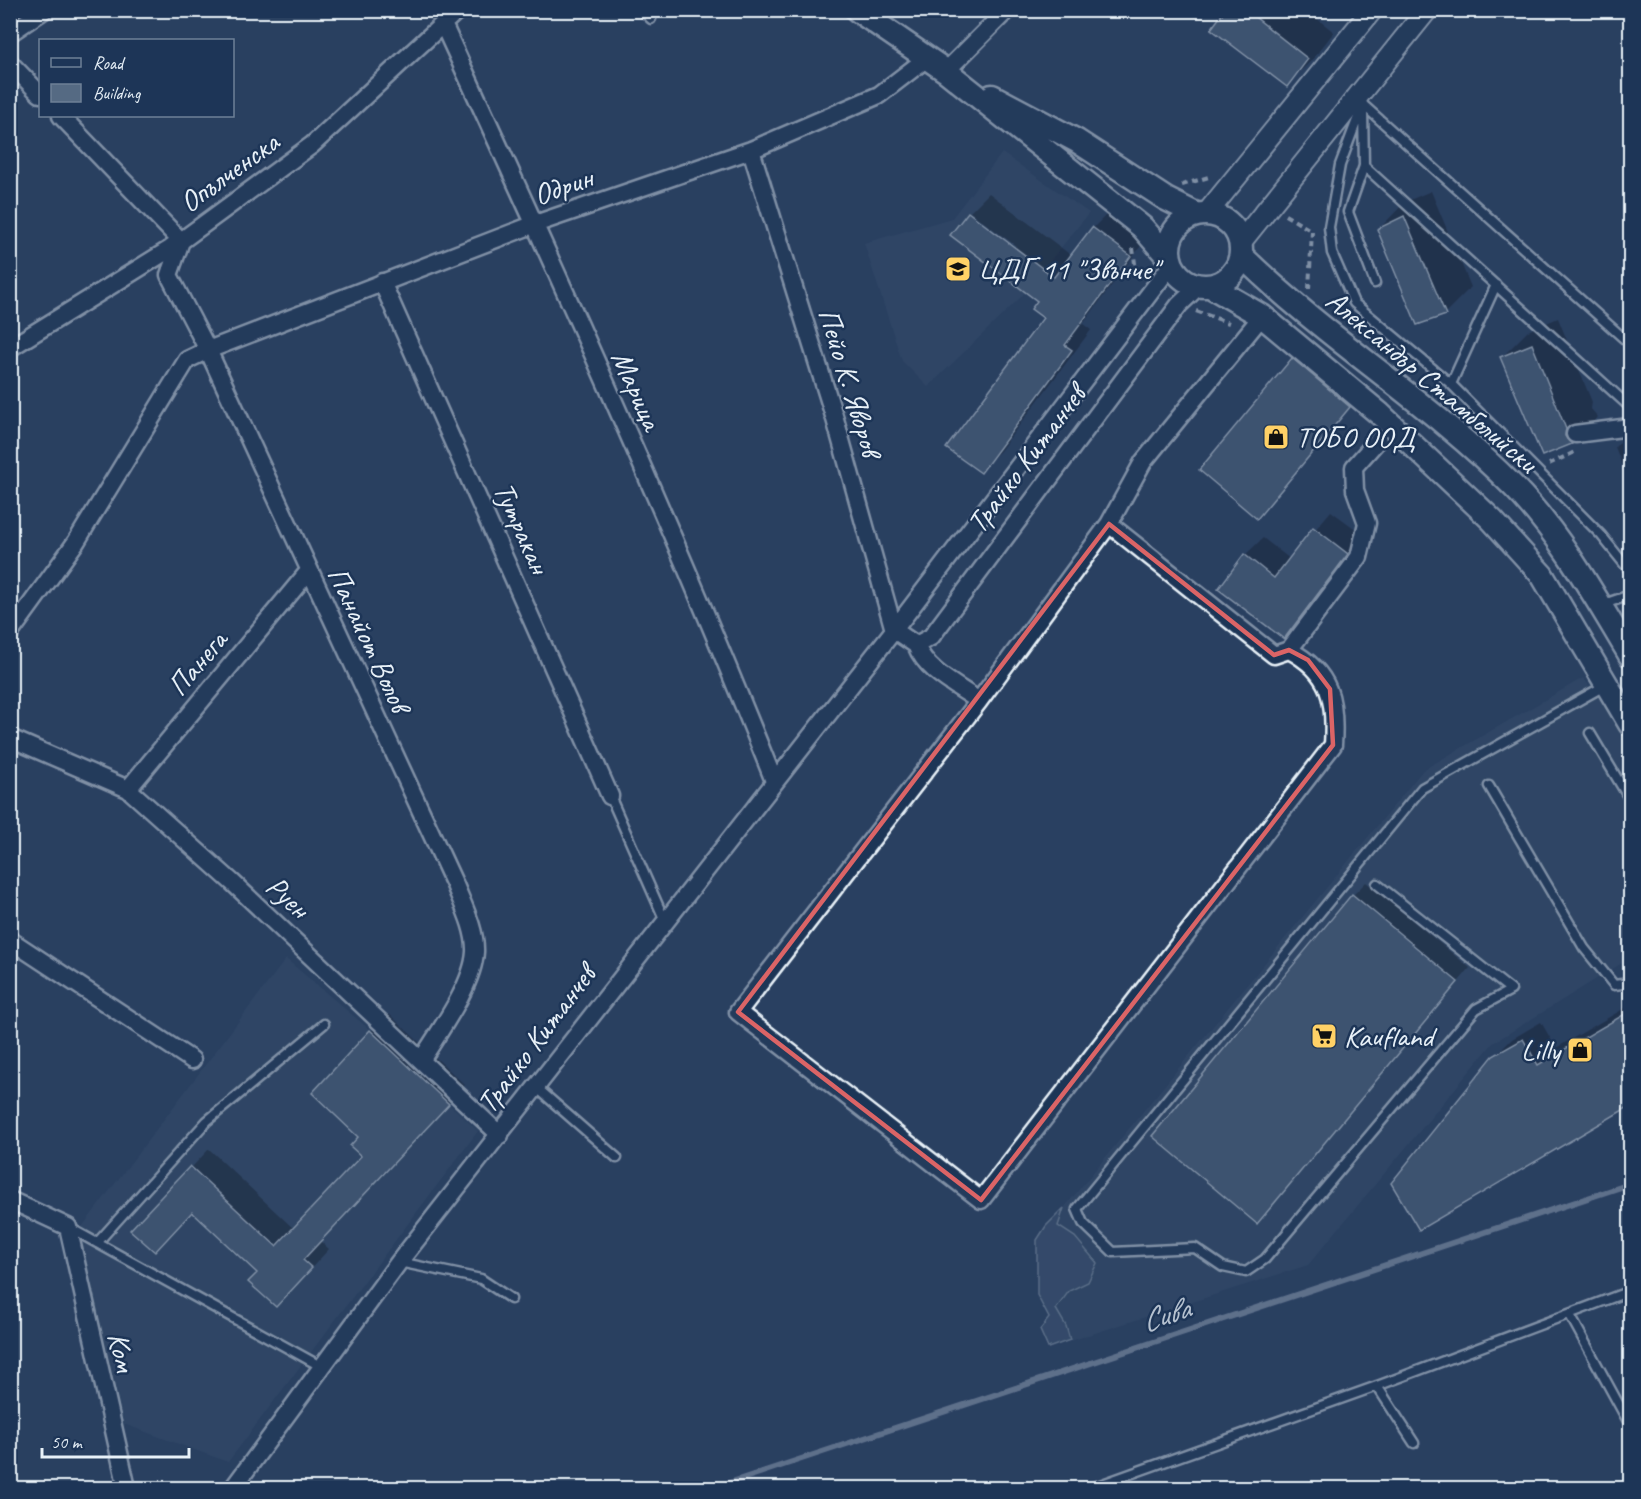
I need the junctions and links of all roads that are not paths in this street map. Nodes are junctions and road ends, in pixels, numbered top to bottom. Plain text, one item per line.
1 (44, 10) edge
2 (458, 10) edge
3 (642, 10) edge
4 (857, 10) edge
5 (1007, 10) edge
6 (1372, 10) edge
7 (1427, 10) edge
8 (651, 19) dead end
9 (443, 24) junction
10 (10, 33) edge
11 (927, 58) junction
12 (10, 63) edge
13 (946, 71) junction
14 (39, 93) edge
15 (1360, 101) junction
16 (62, 117) edge
17 (751, 150) junction
18 (1364, 166) junction
19 (1201, 214) junction
20 (535, 224) junction
21 (181, 241) junction
22 (1240, 249) junction
23 (1171, 261) junction
24 (382, 282) junction
25 (1375, 283) dead end
26 (1496, 285) junction
27 (1204, 286) junction
28 (1262, 316) junction
29 (1630, 344) edge
30 (10, 348) edge
31 (208, 350) junction
32 (1451, 384) junction
33 (1630, 407) edge
34 (1630, 427) edge
35 (1575, 434) road end
36 (1378, 440) dead end
37 (1109, 524) junction
38 (1630, 571) edge
39 (308, 572) junction
40 (1630, 595) edge
41 (1600, 605) junction
42 (894, 630) junction
43 (10, 633) edge
44 (916, 645) junction
45 (1290, 650) junction
46 (1630, 655) edge
47 (1607, 684) junction
48 (979, 701) junction
49 (1630, 724) edge
50 (1590, 733) dead end
51 (10, 738) edge
52 (774, 781) junction
53 (1489, 786) dead end
54 (128, 789) junction
55 (610, 796) joint
56 (1630, 800) edge
57 (1377, 884) dead end
58 (665, 921) junction
59 (10, 940) edge
60 (1630, 983) edge
61 (324, 1024) dead end
62 (422, 1059) junction
63 (192, 1060) dead end
64 (536, 1087) junction
65 (500, 1135) junction
66 (617, 1158) dead end
67 (10, 1200) edge
68 (68, 1227) junction
69 (97, 1243) junction
70 (399, 1262) junction
71 (1630, 1291) edge
72 (511, 1299) dead end
73 (1570, 1315) junction
74 (322, 1367) junction
75 (1377, 1386) junction
76 (1630, 1425) edge
77 (1414, 1443) dead end
78 (126, 1488) edge
79 (232, 1488) edge
80 (1091, 1488) edge

1 - 10 street
2 - 9 street, Опълченска
3 - 8 lane
4 - 11 main road
5 - 13 street
6 - 19 street
7 - 15 street
9 - 20 street, Марица
9 - 21 street, Опълченска
11 - 13 main road
11 - 17 street, Одрин
12 - 14 street
13 - 19 main road, Александър Стамболийски
13 - 23 main road, Александър Стамболийски
15 - 18 lane
15 - 22 street
15 - 29 lane
15 - 32 lane
16 - 21 street
17 - 20 street, Одрин
17 - 42 street, Пейо К. Яворов
18 - 25 lane
18 - 26 lane
19 - 22 main road, Александър Стамболийски
19 - 23 main road
20 - 24 street, Одрин
20 - 52 street, Марица
21 - 30 street, Опълченска
21 - 31 street, Панайот Волов
22 - 27 main road
22 - 41 main road, Александър Стамболийски
23 - 27 main road, Александър Стамболийски
23 - 42 street, Трайко Китанчев
24 - 31 street, Одрин
24 - 55 street, Тутракан
26 - 32 lane
26 - 33 lane
27 - 28 main road, Александър Стамболийски
27 - 44 street, Трайко Китанчев
28 - 37 street
28 - 47 main road, Александър Стамболийски
31 - 39 street, Панайот Волов
31 - 43 street, Одрин
32 - 38 lane
34 - 35 street
36 - 45 street
37 - 45 street
37 - 48 street
39 - 54 street, Панега
39 - 62 street, Панайот Волов
40 - 41 lane
41 - 46 main road, Александър Стамболийски
42 - 44 street
42 - 52 street, Трайко Китанчев
44 - 48 street
45 - 48 street
47 - 49 main road, Александър Стамболийски
47 - 57 lane
50 - 56 lane
51 - 54 street, Руен
52 - 58 street, Трайко Китанчев
53 - 60 lane
54 - 62 street, Руен
55 - 58 lane
58 - 64 street, Трайко Китанчев
59 - 63 street
61 - 69 lane
62 - 65 street, Руен
64 - 65 street, Трайко Китанчев
64 - 66 lane
65 - 70 street, Трайко Китанчев
67 - 68 street
68 - 69 lane
68 - 78 street, Ком
69 - 74 lane
70 - 72 lane
70 - 74 street, Трайко Китанчев
71 - 73 lane
73 - 75 lane
73 - 76 lane
74 - 79 street, Трайко Китанчев
75 - 77 lane
75 - 80 lane

